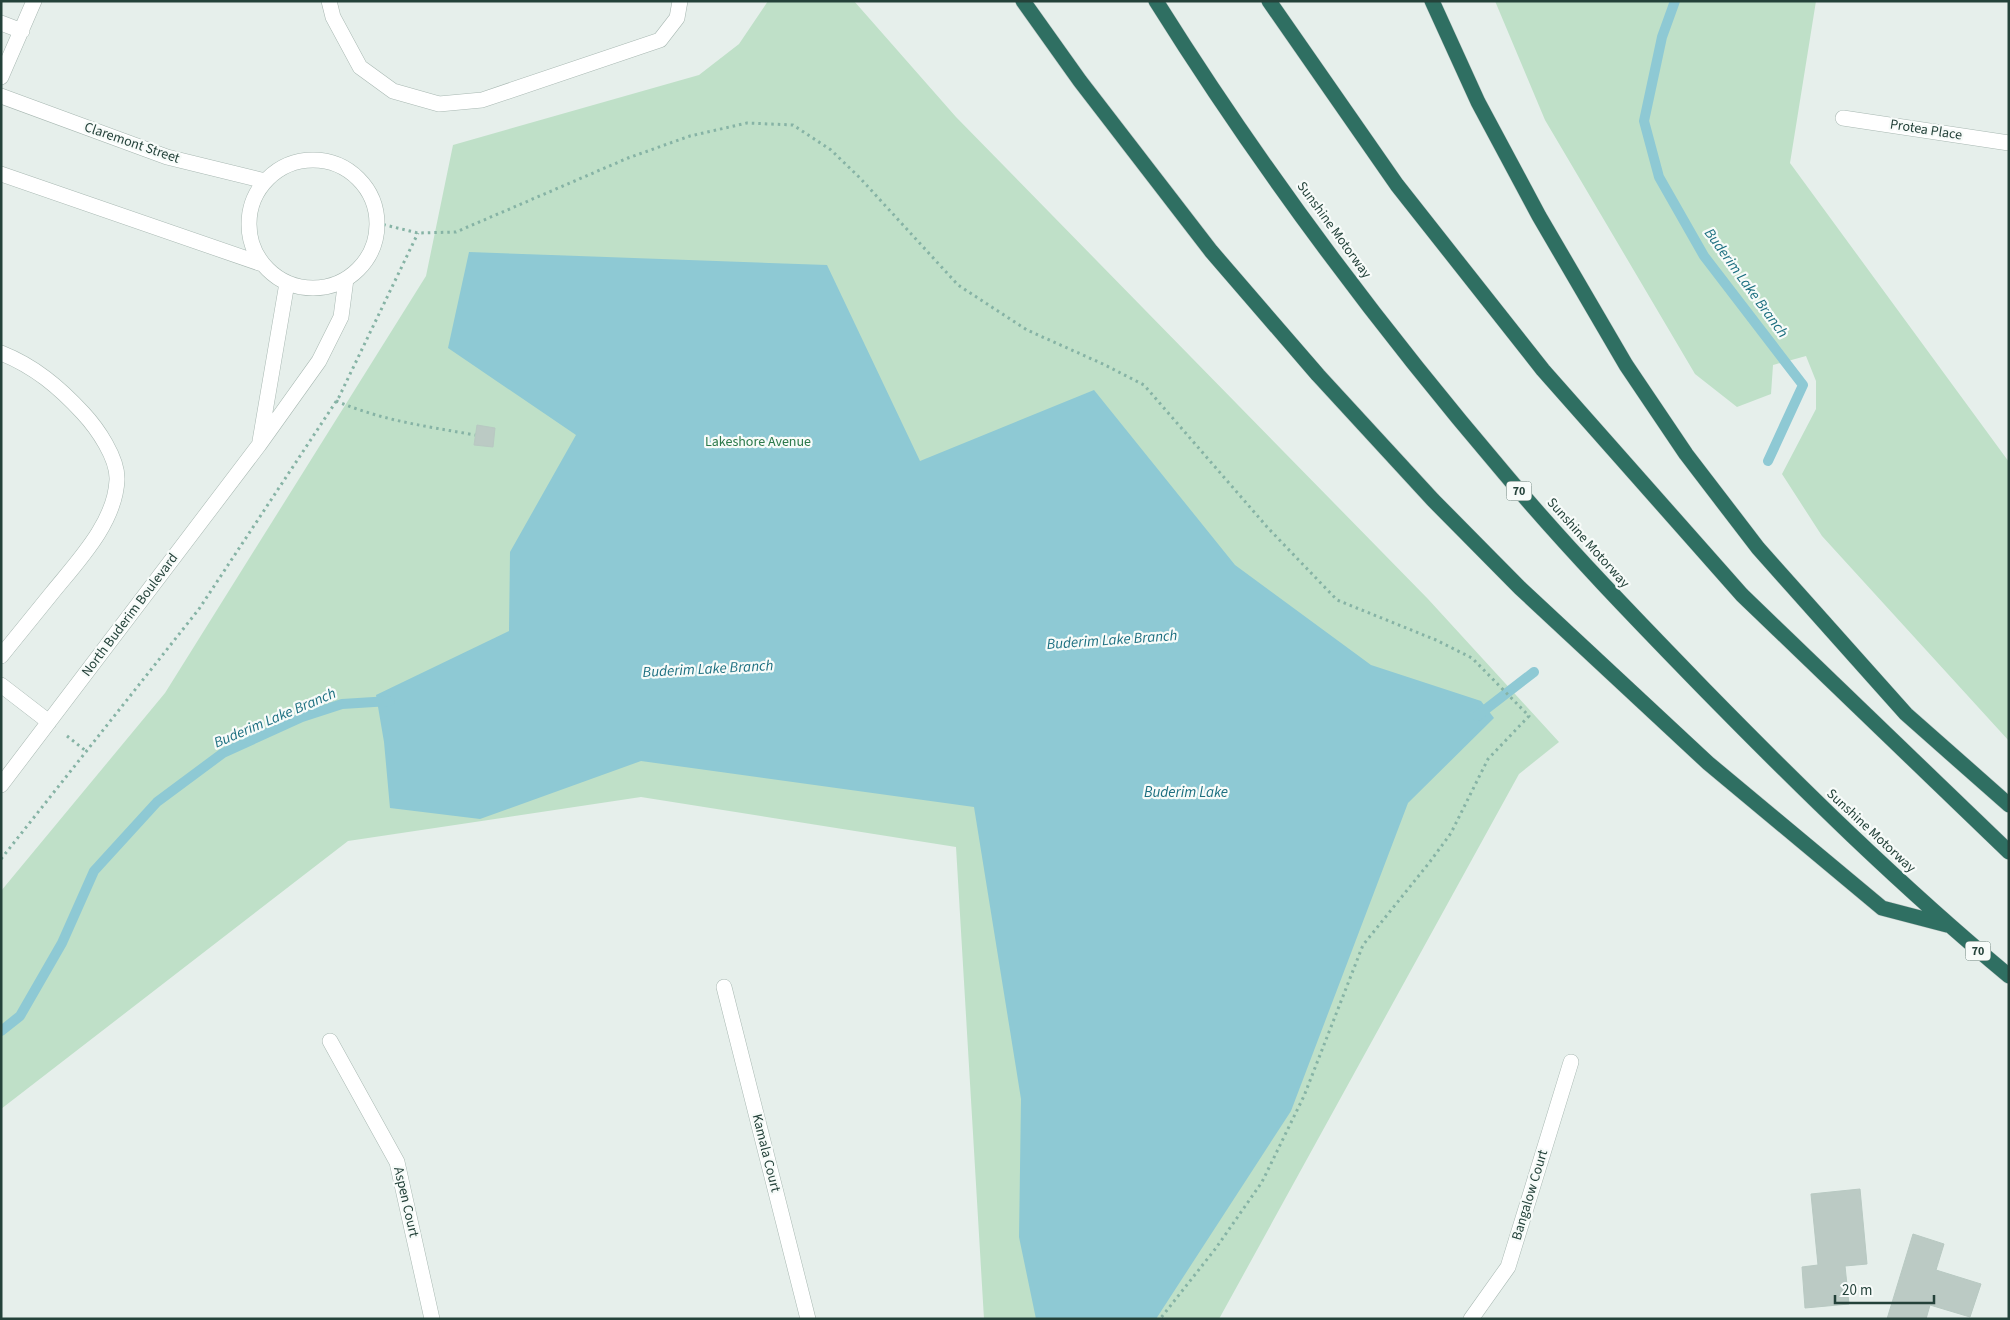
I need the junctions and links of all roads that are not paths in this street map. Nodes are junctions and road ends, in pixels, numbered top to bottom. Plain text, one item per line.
1 (34, 1) edge
2 (328, 1) edge
3 (680, 1) edge
4 (1023, 1) edge
5 (1156, 1) edge
6 (1270, 1) edge
7 (1432, 1) edge
8 (1, 23) edge
9 (22, 31) junction
10 (1, 77) edge
11 (1, 96) edge
12 (1843, 118) dead end
13 (2009, 143) edge
14 (1, 174) edge
15 (265, 181) junction
16 (262, 264) junction
17 (346, 279) junction
18 (287, 283) junction
19 (1, 353) edge
20 (259, 445) junction
21 (1, 656) edge
22 (1, 685) edge
23 (49, 722) junction
24 (1, 785) edge
25 (2009, 805) edge
26 (2009, 852) edge
27 (1947, 925) junction
28 (2009, 976) edge
29 (724, 987) dead end
30 (330, 1042) dead end
31 (1571, 1062) dead end
32 (432, 1319) edge
33 (808, 1319) edge
34 (1471, 1319) edge

1 - 9 street
2 - 3 street
4 - 27 highway
5 - 27 highway, Sunshine Motorway / 70
6 - 26 highway
7 - 25 highway
8 - 9 street
9 - 10 street
11 - 15 street, Claremont Street
12 - 13 street, Protea Place
14 - 16 street
15 - 16 street
15 - 17 street
16 - 18 street
17 - 18 street
17 - 20 street, North Buderim Boulevard
18 - 20 street, North Buderim Boulevard
19 - 21 street
20 - 23 street, North Buderim Boulevard
22 - 23 street
23 - 24 street, North Buderim Boulevard
27 - 28 highway, Sunshine Motorway / 70
29 - 33 street, Kamala Court
30 - 32 street, Aspen Court
31 - 34 street, Bangalow Court

